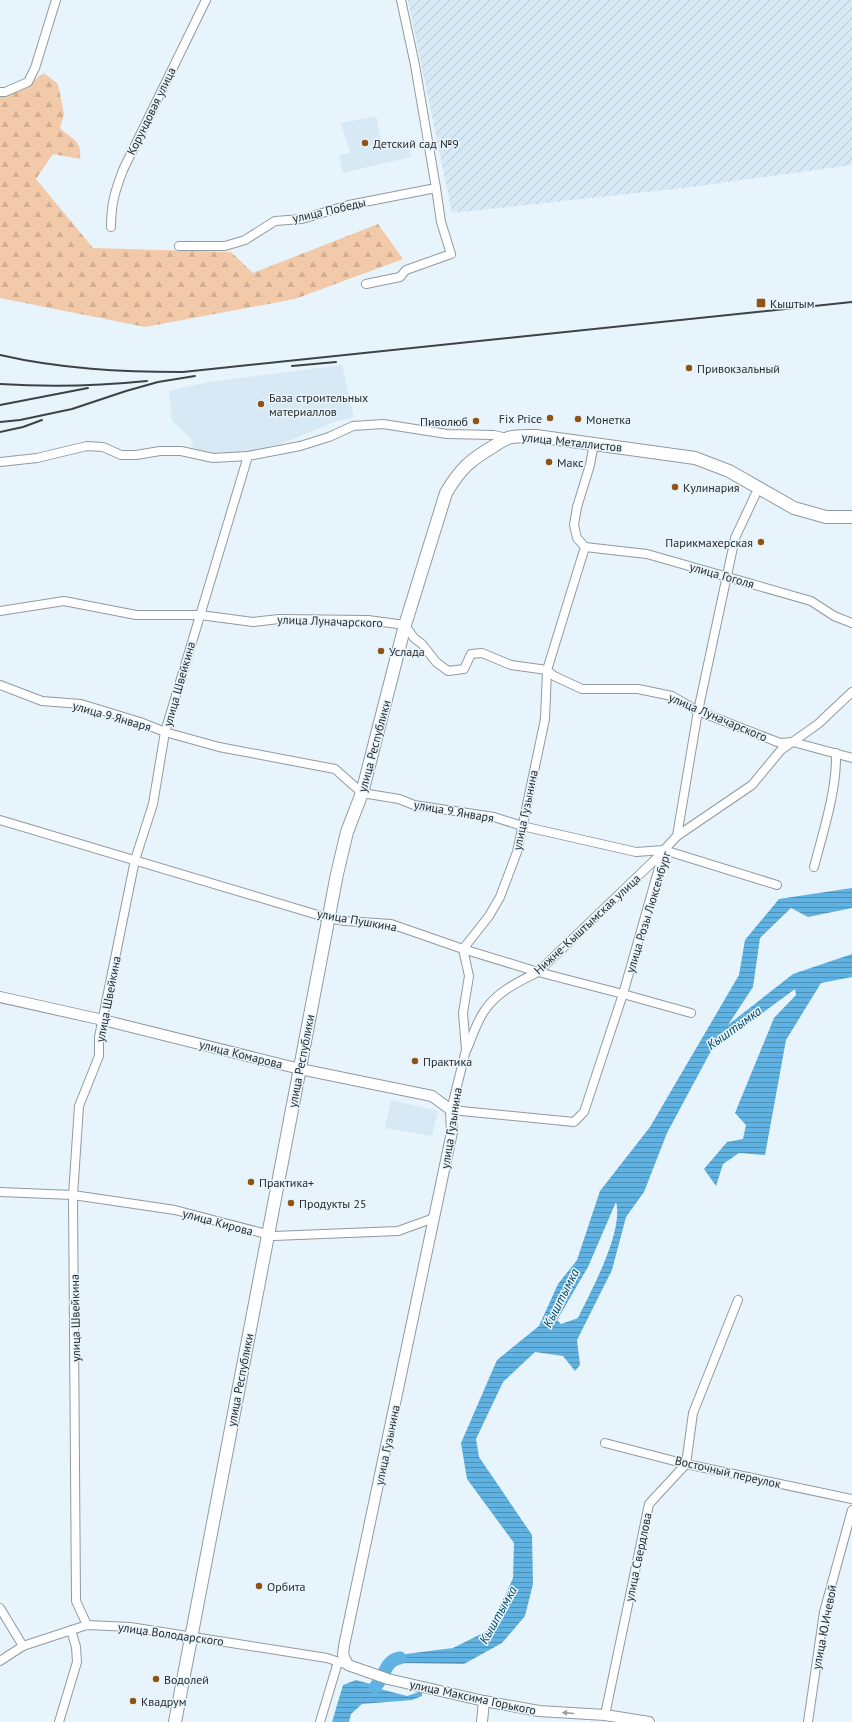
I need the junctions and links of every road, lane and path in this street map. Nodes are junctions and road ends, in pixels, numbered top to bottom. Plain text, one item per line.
1 (56, 0) edge
2 (206, 0) edge
3 (401, 0) edge
4 (0, 92) edge
5 (436, 188) junction
6 (111, 227) dead end
7 (179, 246) dead end
8 (366, 284) dead end
9 (508, 438) junction
10 (594, 443) junction
11 (248, 456) junction
12 (0, 462) edge
13 (758, 489) junction
14 (852, 517) edge
15 (585, 547) junction
16 (728, 577) junction
17 (0, 611) edge
18 (200, 615) junction
19 (852, 623) edge
20 (405, 625) junction
21 (547, 670) junction
22 (0, 685) edge
23 (852, 692) edge
24 (698, 711) junction
25 (165, 732) junction
26 (794, 742) junction
27 (836, 753) junction
28 (852, 758) edge
29 (362, 793) junction
30 (0, 820) edge
31 (522, 826) junction
32 (677, 836) junction
33 (664, 850) junction
34 (135, 860) junction
35 (814, 868) dead end
36 (777, 885) dead end
37 (328, 918) junction
38 (463, 949) junction
39 (538, 972) junction
40 (623, 994) junction
41 (0, 997) edge
42 (690, 1013) dead end
43 (103, 1020) junction
44 (466, 1050) junction
45 (300, 1069) junction
46 (451, 1110) junction
47 (0, 1192) edge
48 (73, 1195) junction
49 (434, 1218) junction
50 (268, 1235) junction
51 (738, 1300) dead end
52 (605, 1443) dead end
53 (686, 1464) junction
54 (852, 1500) edge
55 (852, 1510) edge
56 (0, 1608) edge
57 (87, 1625) junction
58 (71, 1630) junction
59 (191, 1636) junction
60 (23, 1646) junction
61 (0, 1661) edge
62 (343, 1663) junction
63 (484, 1701) junction
64 (605, 1715) junction
65 (591, 1718) edge
66 (60, 1722) edge
67 (176, 1722) edge
68 (320, 1722) edge
69 (482, 1722) edge
70 (649, 1722) edge
71 (808, 1722) edge

1 - 4 street
2 - 6 street, Корундовая улица
3 - 5 street
5 - 7 street, улица Победы
5 - 8 street
9 - 10 main road, улица Металлистов
9 - 11 street, улица Металлистов
9 - 20 main road, улица Республики
10 - 13 main road, улица Металлистов
10 - 15 street
11 - 12 street, улица Металлистов
11 - 18 street, улица Швейкина
13 - 14 main road, улица Металлистов
13 - 16 street
15 - 16 street, улица Гоголя
15 - 21 street, улица Гузынина
16 - 19 street, улица Гоголя
16 - 24 street
17 - 18 street, улица Луначарского
18 - 20 street, улица Луначарского
18 - 25 street, улица Швейкина
20 - 21 street, улица Луначарского
20 - 29 main road, улица Республики
21 - 24 street, улица Луначарского
21 - 31 street, улица Гузынина
22 - 25 street, улица 9 Января
23 - 26 street
24 - 26 street, улица Луначарского
24 - 32 street
25 - 29 street, улица 9 Января
25 - 34 street, улица Швейкина
26 - 27 street, улица Луначарского
26 - 32 street
27 - 28 street, улица Луначарского
27 - 35 street
29 - 31 street, улица 9 Января
29 - 37 main road, улица Республики
30 - 34 street, улица Пушкина
31 - 33 street, улица 9 Января
31 - 38 street, улица Гузынина
32 - 33 street, улица Розы Люксембург
33 - 36 street, улица 9 Января
33 - 39 street, Нижне-Кыштымская улица
33 - 40 street, улица Розы Люксембург
34 - 37 street, улица Пушкина
34 - 43 street, улица Швейкина
37 - 38 street, улица Пушкина
37 - 45 main road, улица Республики
38 - 39 street, улица Пушкина
38 - 44 street, улица Гузынина
39 - 40 street, улица Пушкина
39 - 44 street, Нижне-Кыштымская улица
40 - 42 street, улица Пушкина
40 - 46 street, улица Розы Люксембург
41 - 43 street, улица Комарова
43 - 45 street, улица Комарова
43 - 48 street, улица Швейкина
44 - 46 street, улица Гузынина
45 - 46 street, улица Комарова
45 - 50 main road, улица Республики
46 - 49 street, улица Гузынина
47 - 48 street, улица Кирова
48 - 50 street, улица Кирова
48 - 57 street, улица Швейкина
49 - 50 street, улица Кирова
49 - 62 street, улица Гузынина
50 - 59 main road, улица Республики
51 - 53 street
52 - 53 street, Восточный переулок
53 - 54 street, Восточный переулок
53 - 64 street, улица Свердлова
55 - 71 street, улица Ю.Ичевой
56 - 60 street
57 - 58 street, улица Володарского
57 - 59 street, улица Володарского
58 - 60 street, улица Володарского
58 - 66 street
59 - 62 street, улица Володарского
59 - 67 main road, улица Республики
60 - 61 street, улица Володарского
62 - 63 street, улица Максима Горького
62 - 68 street, улица Гузынина
65 -> 63 street, улица Максима Горького
63 - 69 street
64 - 65 street, улица Максима Горького
64 - 70 street, улица Максима Горького

